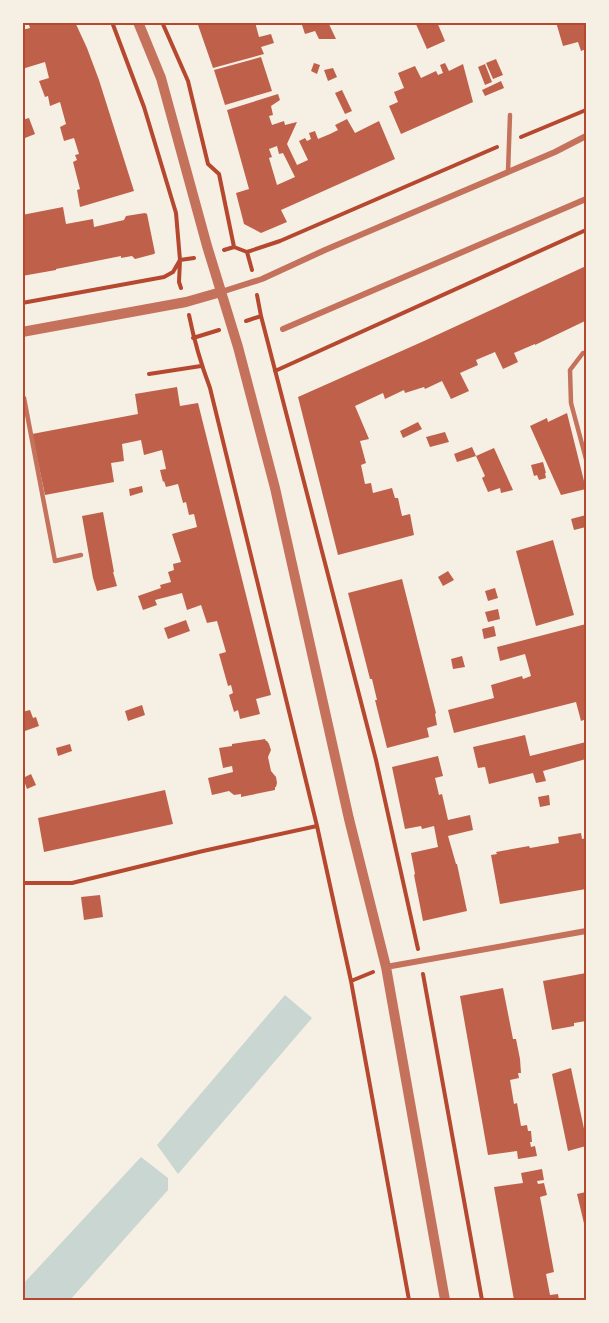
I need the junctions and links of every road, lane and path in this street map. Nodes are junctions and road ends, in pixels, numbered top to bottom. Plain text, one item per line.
1 (112, 22) edge
2 (138, 22) edge
3 (162, 22) edge
4 (586, 110) edge
5 (510, 115) dead end
6 (586, 136) edge
7 (509, 141) junction
8 (508, 172) junction
9 (586, 199) edge
10 (586, 230) edge
11 (248, 252) junction
12 (255, 281) junction
13 (221, 292) junction
14 (22, 303) edge
15 (283, 329) dead end
16 (22, 332) edge
17 (586, 352) edge
18 (275, 371) junction
19 (149, 374) dead end
20 (24, 398) edge
21 (586, 459) edge
22 (81, 555) dead end
23 (317, 826) junction
24 (22, 883) edge
25 (586, 931) edge
26 (420, 961) junction
27 (386, 967) junction
28 (351, 981) junction
29 (409, 1300) edge
30 (445, 1300) edge
31 (482, 1300) edge

1 - 14 path
2 - 13 street
3 - 11 path
4 - 7 path
5 - 7 lane
6 - 8 street
7 - 8 lane
7 - 11 path
8 - 12 street
9 - 15 street
10 - 18 path
11 - 12 path
12 - 13 street
12 - 18 path
13 - 16 street
13 - 27 street
17 - 21 lane
18 - 26 path
19 - 23 path
20 - 22 lane
23 - 24 path
23 - 28 path
25 - 26 street
26 - 27 street
26 - 31 path
27 - 28 path
27 - 30 street
28 - 29 path

